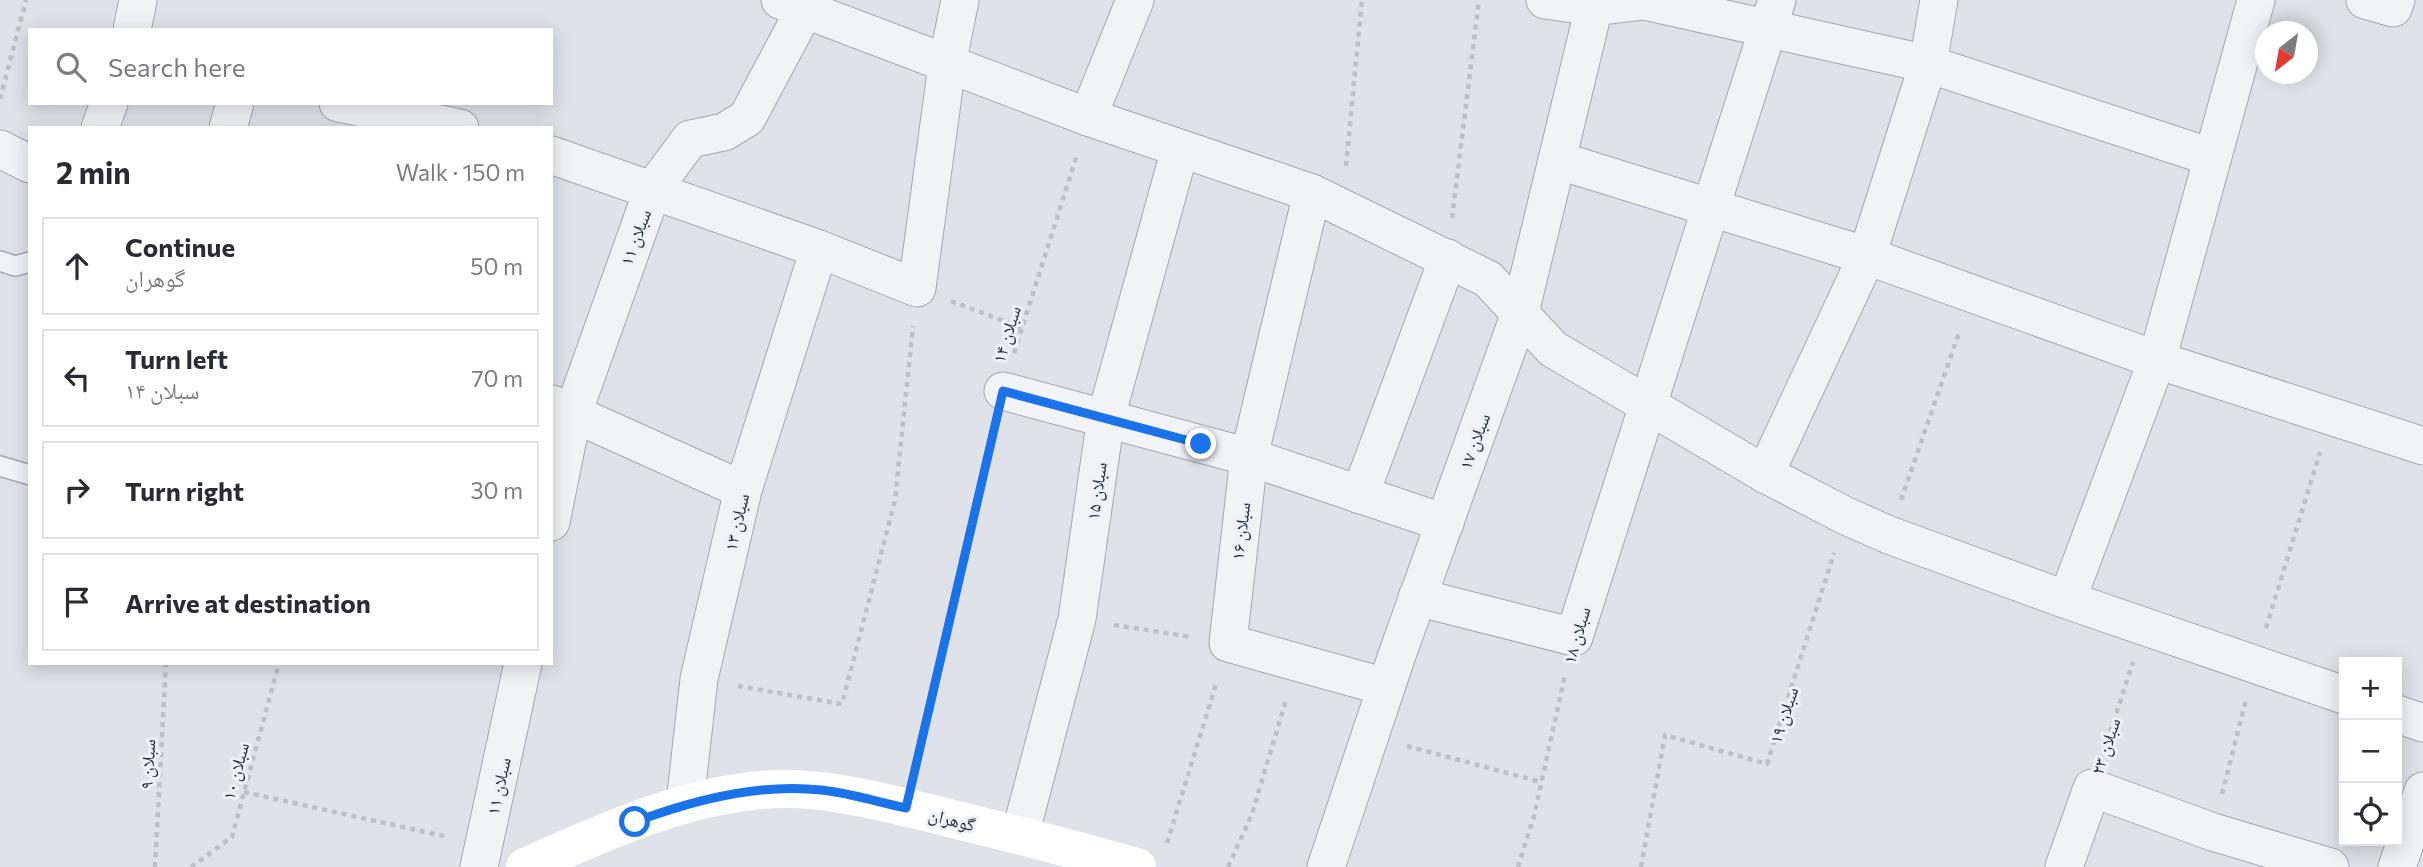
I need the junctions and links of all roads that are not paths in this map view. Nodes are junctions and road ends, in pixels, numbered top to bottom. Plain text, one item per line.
1 (138, 0) edge
2 (960, 0) edge
3 (1135, 0) edge
4 (1545, 0) edge
5 (1644, 0) edge
6 (1938, 0) edge
7 (2256, 0) edge
8 (2365, 0) edge
9 (2396, 0) edge
10 (792, 5) edge
11 (1594, 7) junction
12 (1774, 14) edge
13 (132, 28) edge
14 (1928, 64) junction
15 (947, 65) junction
16 (108, 105) edge
17 (234, 105) edge
18 (348, 105) edge
19 (1088, 117) junction
20 (101, 126) edge
21 (229, 126) edge
22 (450, 126) edge
23 (0, 149) edge
24 (1180, 149) junction
25 (553, 156) edge
26 (2211, 157) junction
27 (1557, 160) junction
28 (28, 163) edge
29 (653, 189) junction
30 (1327, 200) junction
31 (1713, 209) junction
32 (819, 249) junction
33 (1867, 256) junction
34 (1448, 258) junction
35 (0, 261) edge
36 (28, 262) edge
37 (1520, 313) junction
38 (2157, 360) junction
39 (1003, 391) road end
40 (1649, 406) junction
41 (562, 409) edge
42 (1106, 417) junction
43 (2423, 446) edge
44 (1249, 457) junction
45 (0, 466) edge
46 (28, 474) edge
47 (1765, 474) junction
48 (743, 490) junction
49 (1360, 495) junction
50 (553, 501) edge
51 (1444, 523) junction
52 (1418, 597) junction
53 (2067, 600) junction
54 (523, 665) edge
55 (1386, 687) junction
56 (2339, 693) edge
57 (2402, 716) edge
58 (2423, 723) edge
59 (2423, 791) edge
60 (685, 803) junction
61 (1020, 835) junction
62 (2229, 846) edge
63 (482, 856) edge
64 (1150, 860) edge
65 (525, 867) edge
66 (1326, 867) edge
67 (2064, 867) edge
68 (2329, 867) edge
69 (2397, 867) edge

1 - 13 street
2 - 15 street
3 - 19 street
4 - 11 street
5 - 11 street
5 - 12 street
6 - 14 street
7 - 26 street
8 - 9 street
10 - 15 street
10 - 29 street, سبلان ۱۱
11 - 27 street, سبلان ۱۷
12 - 14 street
12 - 31 street, سبلان ۱۸
14 - 26 street
14 - 33 street
15 - 19 street
15 - 32 street
16 - 20 street
17 - 21 street
18 - 22 street
19 - 24 street
23 - 28 street
24 - 30 street
24 - 42 street, سبلان ۱۵
25 - 29 street
26 - 38 street
27 - 31 street
27 - 37 street, سبلان ۱۷
29 - 32 street
29 - 41 street, سبلان ۱۱
30 - 34 street
30 - 44 street, سبلان ۱۶
31 - 33 street
31 - 40 street, سبلان ۱۸
32 - 48 street, سبلان ۱۳
33 - 38 street
33 - 47 street
34 - 37 street
34 - 49 street
35 - 36 lane
37 - 40 street
37 - 51 street, سبلان ۱۷
38 - 43 street
38 - 53 street
39 - 42 street
40 - 47 street
40 - 52 street, سبلان ۱۸
41 - 48 street
41 - 50 street, سبلان ۱۱
42 - 44 street
42 - 61 street, سبلان ۱۵
44 - 49 street
44 - 55 street, سبلان ۱۶
45 - 46 lane
47 - 53 street
48 - 60 street, سبلان ۱۳
49 - 51 street
51 - 52 street, سبلان ۱۷
52 - 55 street, سبلان ۱۷
53 - 56 street
54 - 63 street, سبلان ۱۱
55 - 66 street, سبلان ۱۷
57 - 58 street
59 - 69 street
60 - 61 street, گوهران
60 - 65 street, گوهران
61 - 64 street, گوهران
62 - 67 street, سبلان ۲۳
62 - 68 street

